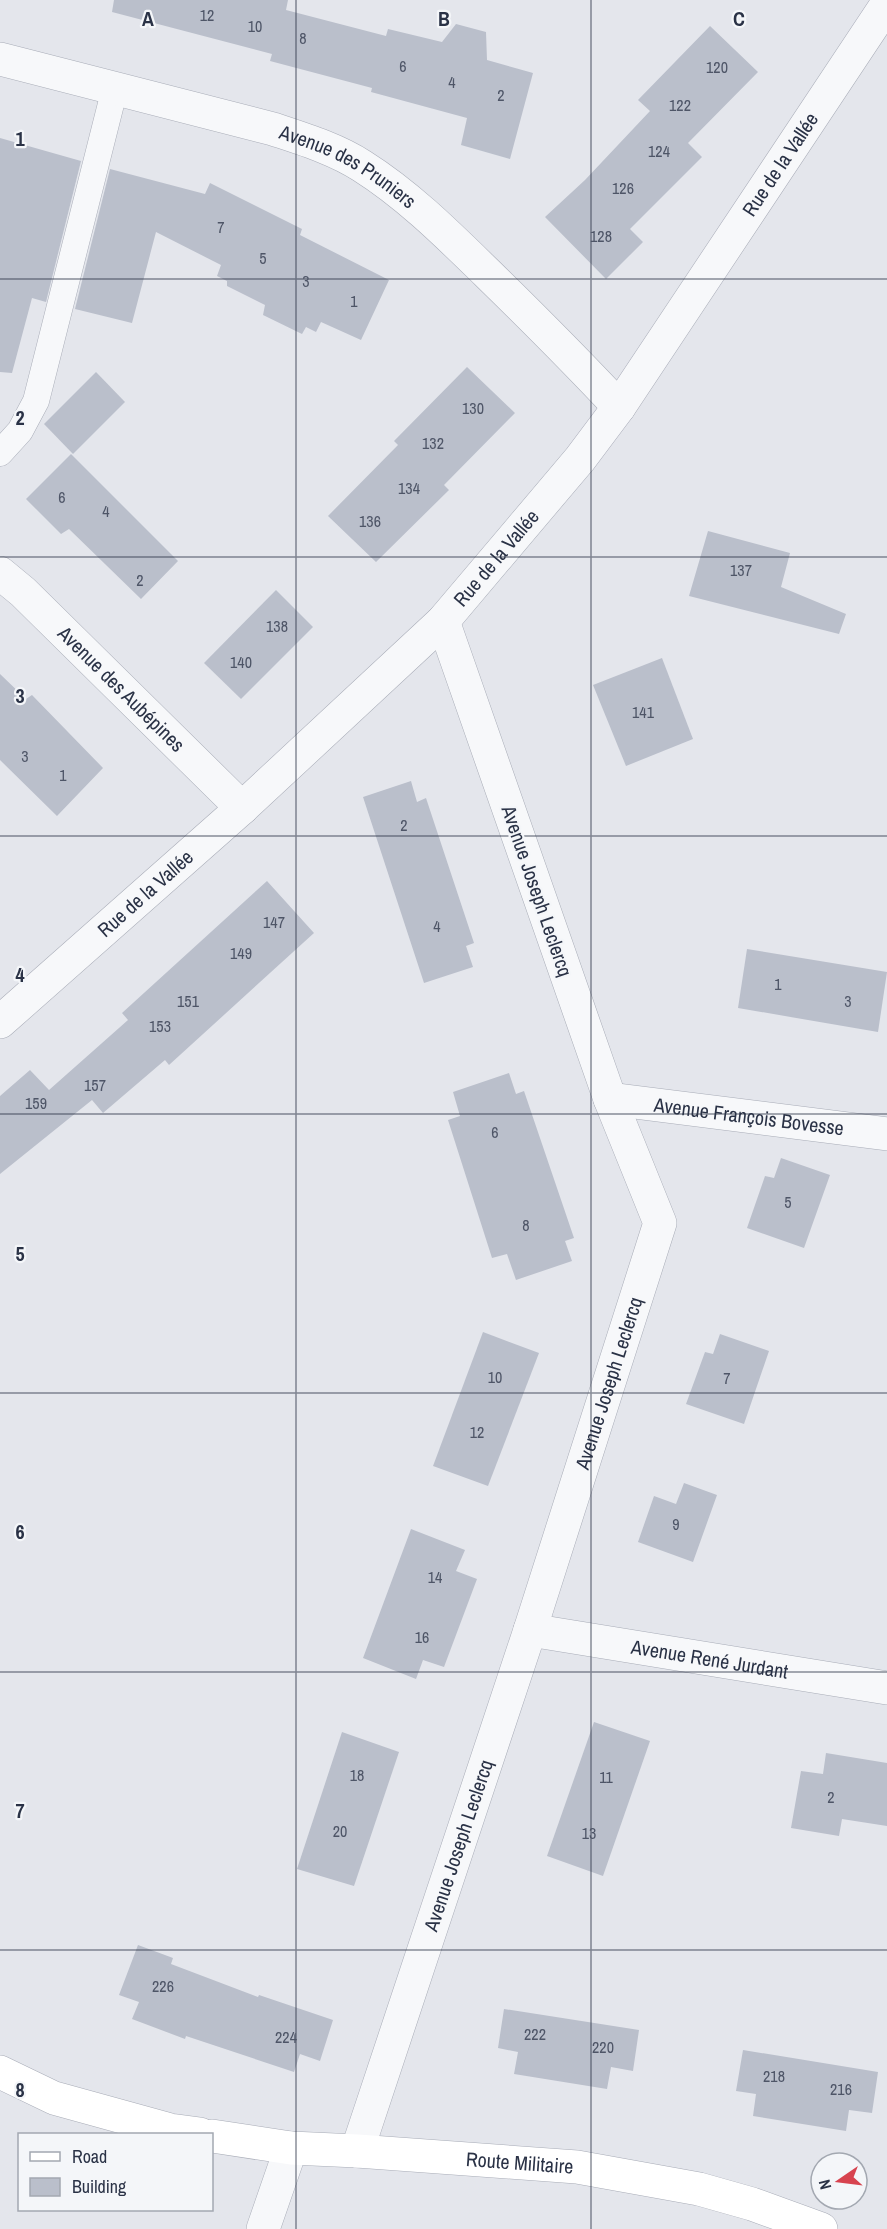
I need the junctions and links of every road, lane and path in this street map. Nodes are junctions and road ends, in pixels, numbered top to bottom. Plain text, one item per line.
1 (887, 4) edge
2 (0, 58) edge
3 (115, 88) junction
4 (619, 407) junction
5 (0, 453) edge
6 (0, 573) edge
7 (443, 621) junction
8 (242, 808) junction
9 (0, 1022) edge
10 (610, 1099) junction
11 (887, 1134) edge
12 (530, 1630) junction
13 (887, 1688) edge
14 (0, 2072) edge
15 (192, 2133) edge
16 (213, 2136) edge
17 (291, 2148) junction
18 (357, 2151) junction
19 (263, 2229) edge
20 (822, 2229) edge

1 - 4 street, Rue de la Vallée
2 - 3 street, Avenue des Pruniers
3 - 4 street, Avenue des Pruniers
3 - 5 lane
4 - 7 street, Rue de la Vallée
6 - 8 street, Avenue des Aubépines
7 - 8 street, Rue de la Vallée
7 - 10 street, Avenue Joseph Leclercq
8 - 9 street, Rue de la Vallée
10 - 11 street, Avenue François Bovesse
10 - 12 street, Avenue Joseph Leclercq
12 - 13 street, Avenue René Jurdant
12 - 18 street, Avenue Joseph Leclercq
14 - 15 street
16 - 17 street, Route Militaire
17 - 18 street, Route Militaire
17 - 19 street
18 - 20 street, Route Militaire

